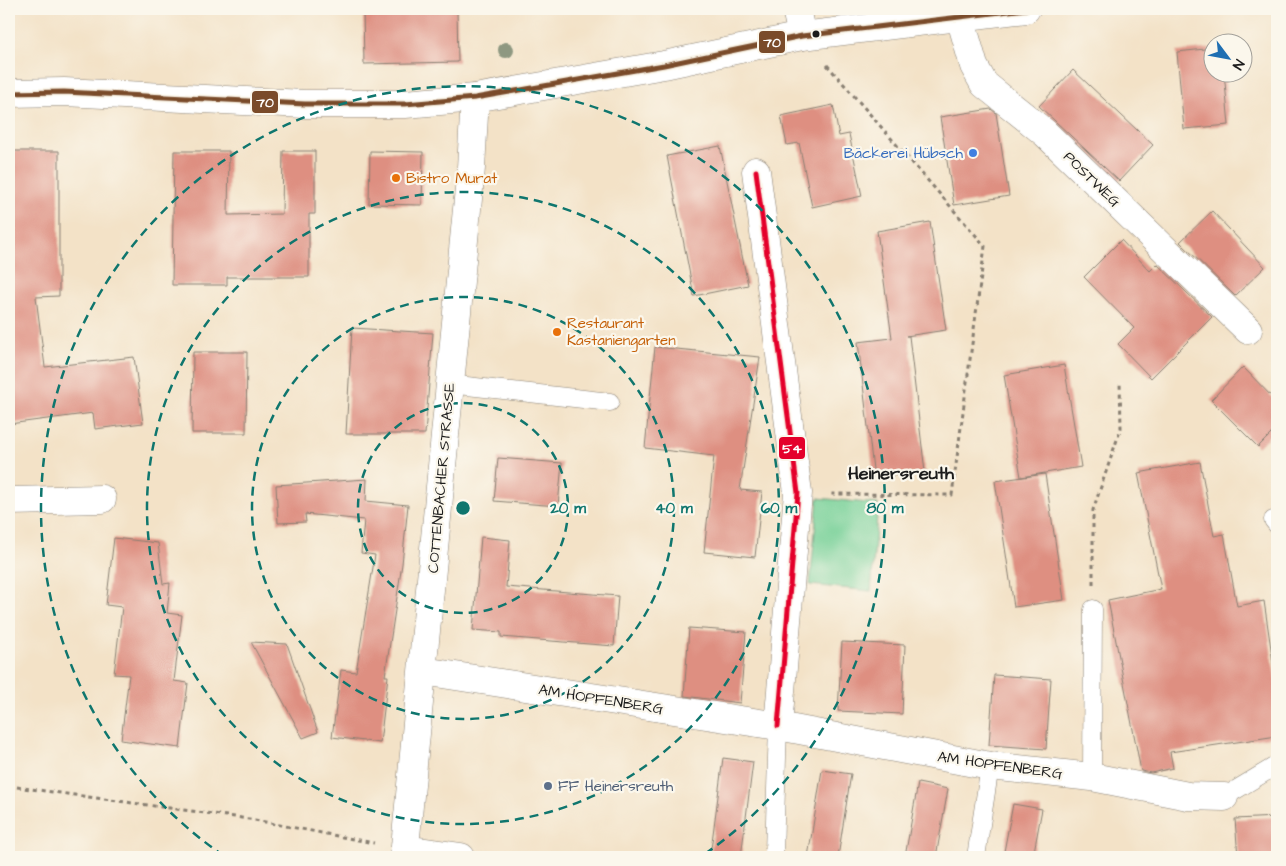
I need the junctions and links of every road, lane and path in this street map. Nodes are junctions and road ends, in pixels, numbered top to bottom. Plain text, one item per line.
1 (796, 9) edge
2 (1026, 9) edge
3 (960, 17) junction
4 (802, 36) junction
5 (9, 93) edge
6 (475, 98) junction
7 (756, 171) dead end
8 (1248, 330) dead end
9 (1120, 382) dead end
10 (450, 384) junction
11 (610, 402) dead end
12 (798, 493) junction
13 (102, 499) dead end
14 (9, 501) edge
15 (1093, 609) joint
16 (423, 671) junction
17 (778, 726) junction
18 (1277, 765) edge
19 (990, 766) junction
20 (9, 777) edge
21 (1092, 777) junction
22 (10, 787) edge
23 (1224, 797) joint
24 (377, 844) dead end
25 (404, 853) edge
26 (774, 853) dead end
27 (461, 857) edge
28 (976, 857) edge

1 - 4 street
2 - 3 street
3 - 4 street
3 - 8 street, POSTWEG
4 - 6 street
4 - 12 path
5 - 6 street
6 - 10 street, COTTENBACHER STRASSE
7 - 12 street
9 - 15 path
10 - 11 lane
10 - 16 street, COTTENBACHER STRASSE
12 - 17 street
13 - 14 street
15 - 21 lane
16 - 17 street, AM HOPFENBERG
16 - 25 street, COTTENBACHER STRASSE
17 - 19 street, AM HOPFENBERG
17 - 26 lane
18 - 23 lane
19 - 21 street, AM HOPFENBERG
19 - 28 lane
20 - 22 path
21 - 23 street, AM HOPFENBERG
22 - 24 path
25 - 27 street

